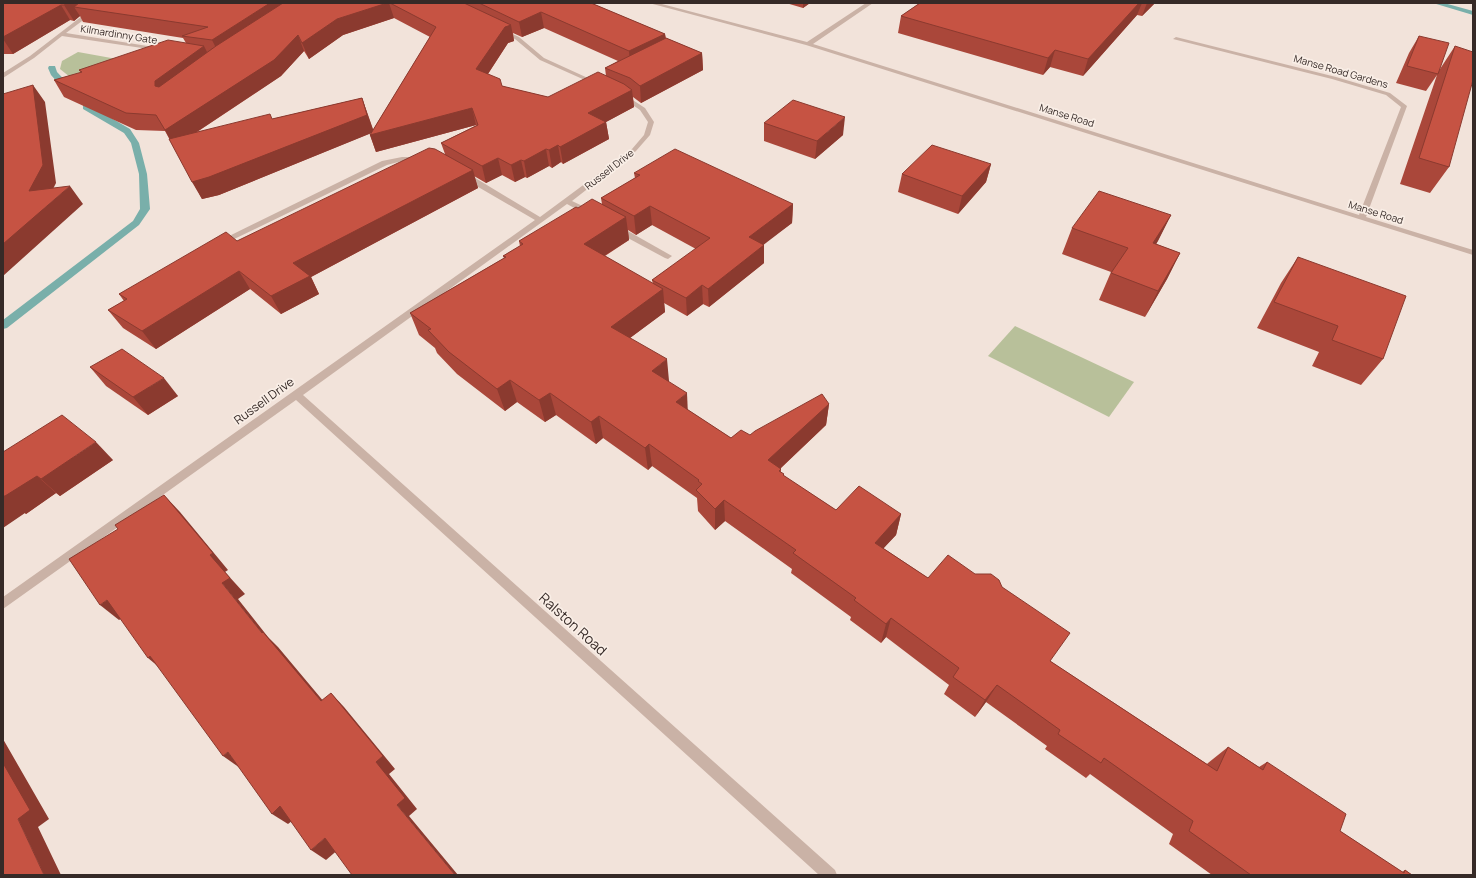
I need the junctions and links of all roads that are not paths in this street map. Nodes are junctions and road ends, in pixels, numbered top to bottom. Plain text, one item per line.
1 (103, 3) edge
2 (652, 3) edge
3 (870, 3) edge
4 (497, 28) edge
5 (61, 34) junction
6 (1176, 39) dead end
7 (808, 44) junction
8 (168, 51) edge
9 (3, 76) edge
10 (431, 160) edge
11 (456, 170) edge
12 (567, 201) junction
13 (594, 216) edge
14 (1362, 218) junction
15 (540, 220) junction
16 (608, 223) edge
17 (227, 239) edge
18 (1473, 252) edge
19 (668, 256) dead end
20 (296, 394) junction
21 (3, 604) edge
22 (830, 875) edge

1 - 5 street
2 - 7 street, Manse Road
3 - 7 street
4 - 12 street, Russell Drive
5 - 8 street, Kilmardinny Gate
5 - 9 street
6 - 14 street, Manse Road Gardens
7 - 14 street, Manse Road
10 - 17 street
11 - 15 street
12 - 13 street
12 - 15 street, Russell Drive
14 - 18 street, Manse Road
15 - 20 street, Russell Drive
16 - 19 street
20 - 21 street, Russell Drive
20 - 22 street, Ralston Road

